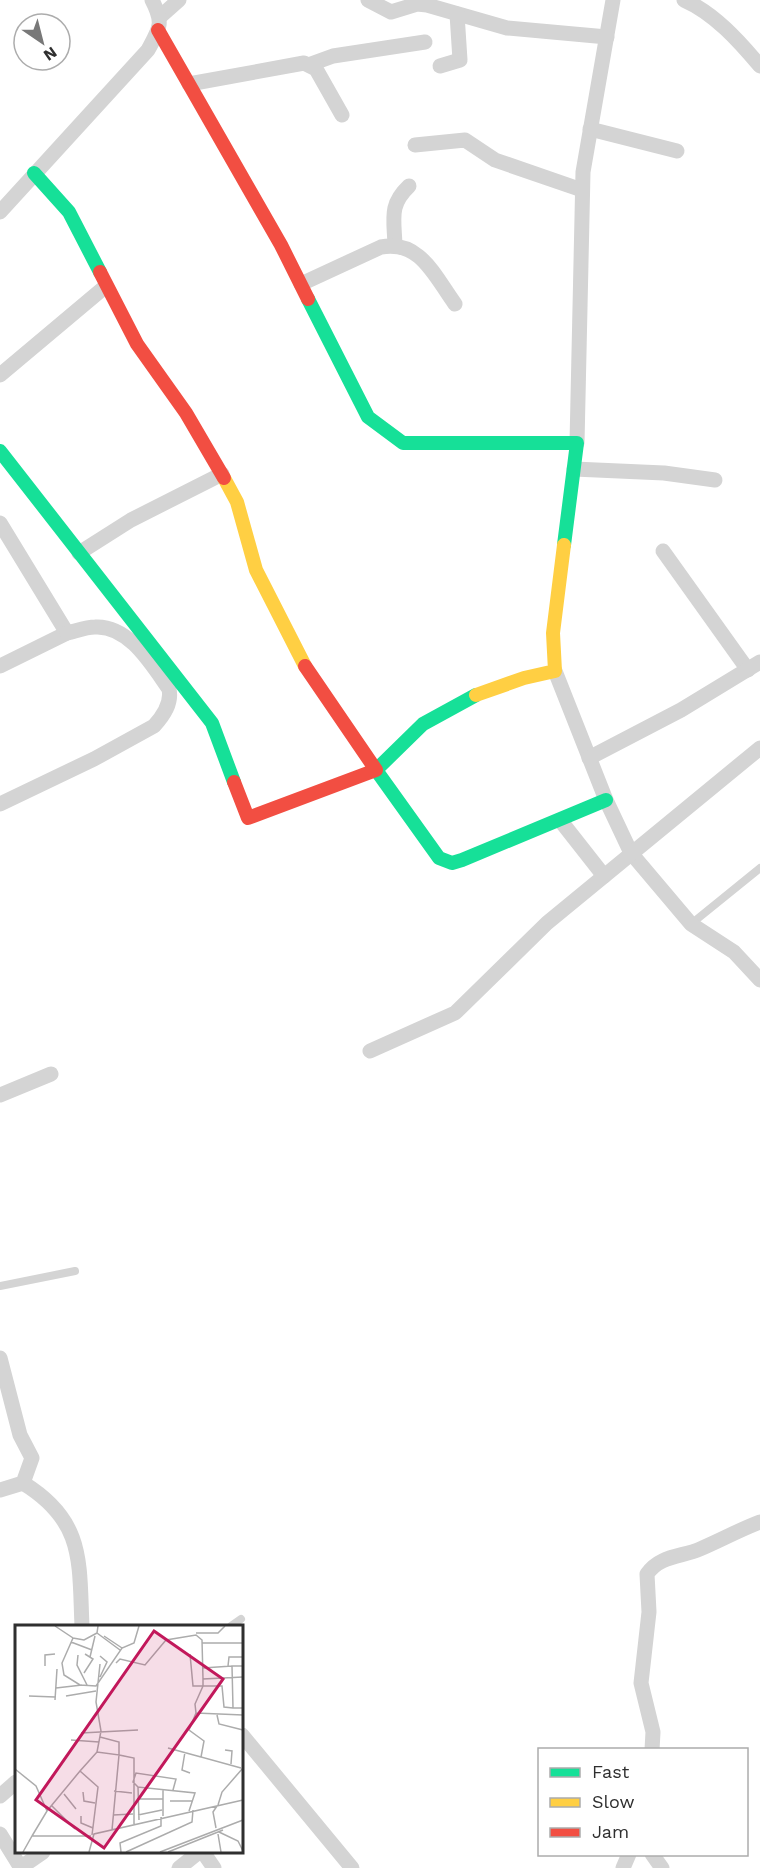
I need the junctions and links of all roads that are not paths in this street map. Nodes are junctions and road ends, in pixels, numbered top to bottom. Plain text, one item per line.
1 (152, 0) edge
2 (179, 0) edge
3 (368, 0) edge
4 (613, 0) edge
5 (684, 0) edge
6 (457, 14) junction
7 (160, 23) junction
8 (607, 37) junction
9 (425, 42) dead end
10 (311, 64) junction
11 (441, 66) dead end
12 (760, 66) edge
13 (189, 84) junction
14 (342, 115) dead end
15 (590, 129) junction
16 (415, 145) dead end
17 (677, 151) dead end
18 (34, 173) junction
19 (409, 186) dead end
20 (582, 190) junction
21 (0, 212) edge
22 (395, 245) junction
23 (301, 284) junction
24 (106, 286) junction
25 (455, 303) dead end
26 (0, 375) edge
27 (577, 443) junction
28 (0, 451) edge
29 (574, 469) junction
30 (222, 474) junction
31 (715, 480) dead end
32 (0, 523) edge
33 (5, 539) edge
34 (663, 551) dead end
35 (79, 553) junction
36 (67, 633) junction
37 (0, 666) edge
38 (754, 666) edge
39 (555, 671) junction
40 (760, 748) edge
41 (589, 758) junction
42 (376, 770) junction
43 (606, 800) junction
44 (0, 804) edge
45 (560, 819) junction
46 (631, 853) junction
47 (760, 868) edge
48 (604, 876) junction
49 (691, 924) junction
50 (760, 980) edge
51 (370, 1051) dead end
52 (51, 1074) dead end
53 (0, 1095) edge
54 (75, 1271) dead end
55 (0, 1286) edge
56 (0, 1358) edge
57 (23, 1484) junction
58 (0, 1490) edge
59 (760, 1522) edge
60 (240, 1619) dead end
61 (82, 1625) edge
62 (232, 1625) edge
63 (243, 1736) edge
64 (652, 1748) edge
65 (15, 1783) edge
66 (0, 1796) edge
67 (0, 1834) edge
68 (40, 1853) edge
69 (198, 1853) edge
70 (203, 1853) edge
71 (21, 1868) edge
72 (179, 1868) edge
73 (214, 1868) edge
74 (352, 1868) edge

1 - 7 street
2 - 7 street
3 - 6 street
4 - 8 street
5 - 12 street
6 - 8 street
6 - 11 street
7 - 13 street
7 - 18 street
8 - 15 street
9 - 10 street
10 - 13 street
10 - 14 street
13 - 23 street
15 - 17 street
15 - 20 street
16 - 20 street
18 - 21 street
18 - 24 street
19 - 22 street
20 - 27 street
22 - 23 street
22 - 25 street
23 - 27 street
24 - 26 street
24 - 30 street
27 - 29 street
28 - 35 street
29 - 31 street
29 - 39 street
30 - 35 street
30 - 42 street
32 - 33 street
33 - 36 street
34 - 38 street
35 - 42 street
36 - 37 street
36 - 44 street
38 - 41 street
39 - 41 street
39 - 42 street
40 - 46 street
41 - 43 street
42 - 45 street
43 - 45 street
43 - 46 street
45 - 48 street
46 - 48 street
46 - 49 street
47 - 49 lane
48 - 51 street
49 - 50 street
52 - 53 street
54 - 55 lane
56 - 57 street
57 - 58 street
57 - 61 street
59 - 64 street
60 - 62 lane
63 - 74 street
65 - 66 street
67 - 71 street
68 - 71 street
69 - 72 street
70 - 73 street

